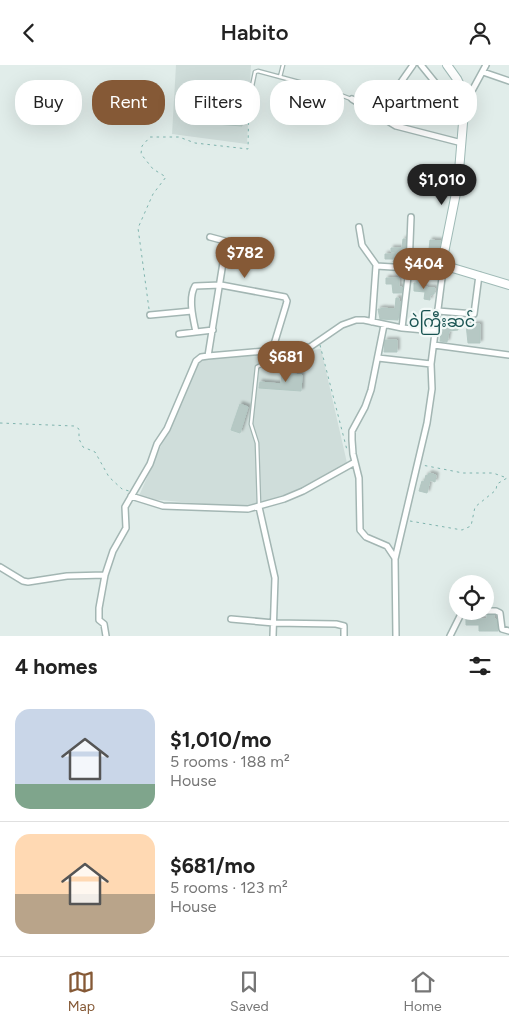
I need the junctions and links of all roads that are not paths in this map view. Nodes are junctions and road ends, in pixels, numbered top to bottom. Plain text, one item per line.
1 (283, 65) edge
2 (413, 65) edge
3 (421, 65) edge
4 (447, 65) edge
5 (486, 65) edge
6 (483, 72) junction
7 (280, 77) junction
8 (254, 80) edge
9 (402, 80) edge
10 (433, 80) edge
11 (457, 80) edge
12 (509, 81) edge
13 (477, 82) edge
14 (352, 99) edge
15 (394, 125) edge
16 (463, 125) edge
17 (463, 143) junction
18 (411, 217) dead end
19 (359, 227) dead end
20 (210, 237) dead end
21 (377, 266) junction
22 (409, 268) junction
23 (445, 268) junction
24 (479, 275) junction
25 (221, 285) junction
26 (509, 285) edge
27 (192, 311) junction
28 (438, 311) junction
29 (150, 315) road end
30 (372, 322) junction
31 (384, 325) junction
32 (402, 328) junction
33 (213, 330) junction
34 (436, 331) junction
35 (196, 332) junction
36 (180, 335) dead end
37 (434, 345) junction
38 (290, 349) junction
39 (272, 351) junction
40 (509, 355) edge
41 (208, 356) junction
42 (378, 358) junction
43 (432, 364) junction
44 (355, 462) junction
45 (133, 494) junction
46 (260, 507) junction
47 (395, 559) junction
48 (0, 567) edge
49 (105, 575) junction
50 (494, 611) edge
51 (231, 619) dead end
52 (459, 620) edge
53 (274, 623) junction
54 (502, 629) junction
55 (509, 631) edge
56 (106, 636) edge
57 (273, 636) edge
58 (344, 636) edge
59 (396, 636) edge
60 (450, 636) edge
61 (502, 636) edge

1 - 7 lane
2 - 9 street
3 - 10 street
4 - 11 street
5 - 6 street
6 - 12 street
6 - 13 street
7 - 8 lane
7 - 14 lane
15 - 17 street
16 - 17 street
17 - 23 street
18 - 22 street
19 - 21 street
20 - 25 street
21 - 22 street
21 - 30 street
22 - 23 street
22 - 32 street
23 - 24 street
23 - 28 street
24 - 26 street
24 - 28 street
25 - 27 street
25 - 33 street
25 - 39 street
27 - 29 street
27 - 35 street
28 - 34 street
30 - 31 street
30 - 38 street
31 - 32 street
31 - 42 street
32 - 34 street
33 - 35 street
33 - 41 street
34 - 37 street
35 - 36 street
37 - 40 street
37 - 43 street
38 - 39 street
38 - 46 lane
39 - 41 street
41 - 45 street
42 - 43 street
42 - 44 street
43 - 47 street
44 - 46 street
44 - 47 street
45 - 46 street
45 - 49 street
46 - 53 street
47 - 59 street
48 - 49 street
49 - 56 street
50 - 54 street
51 - 53 street
52 - 60 street
53 - 57 street
53 - 58 street
54 - 55 street
54 - 61 street

